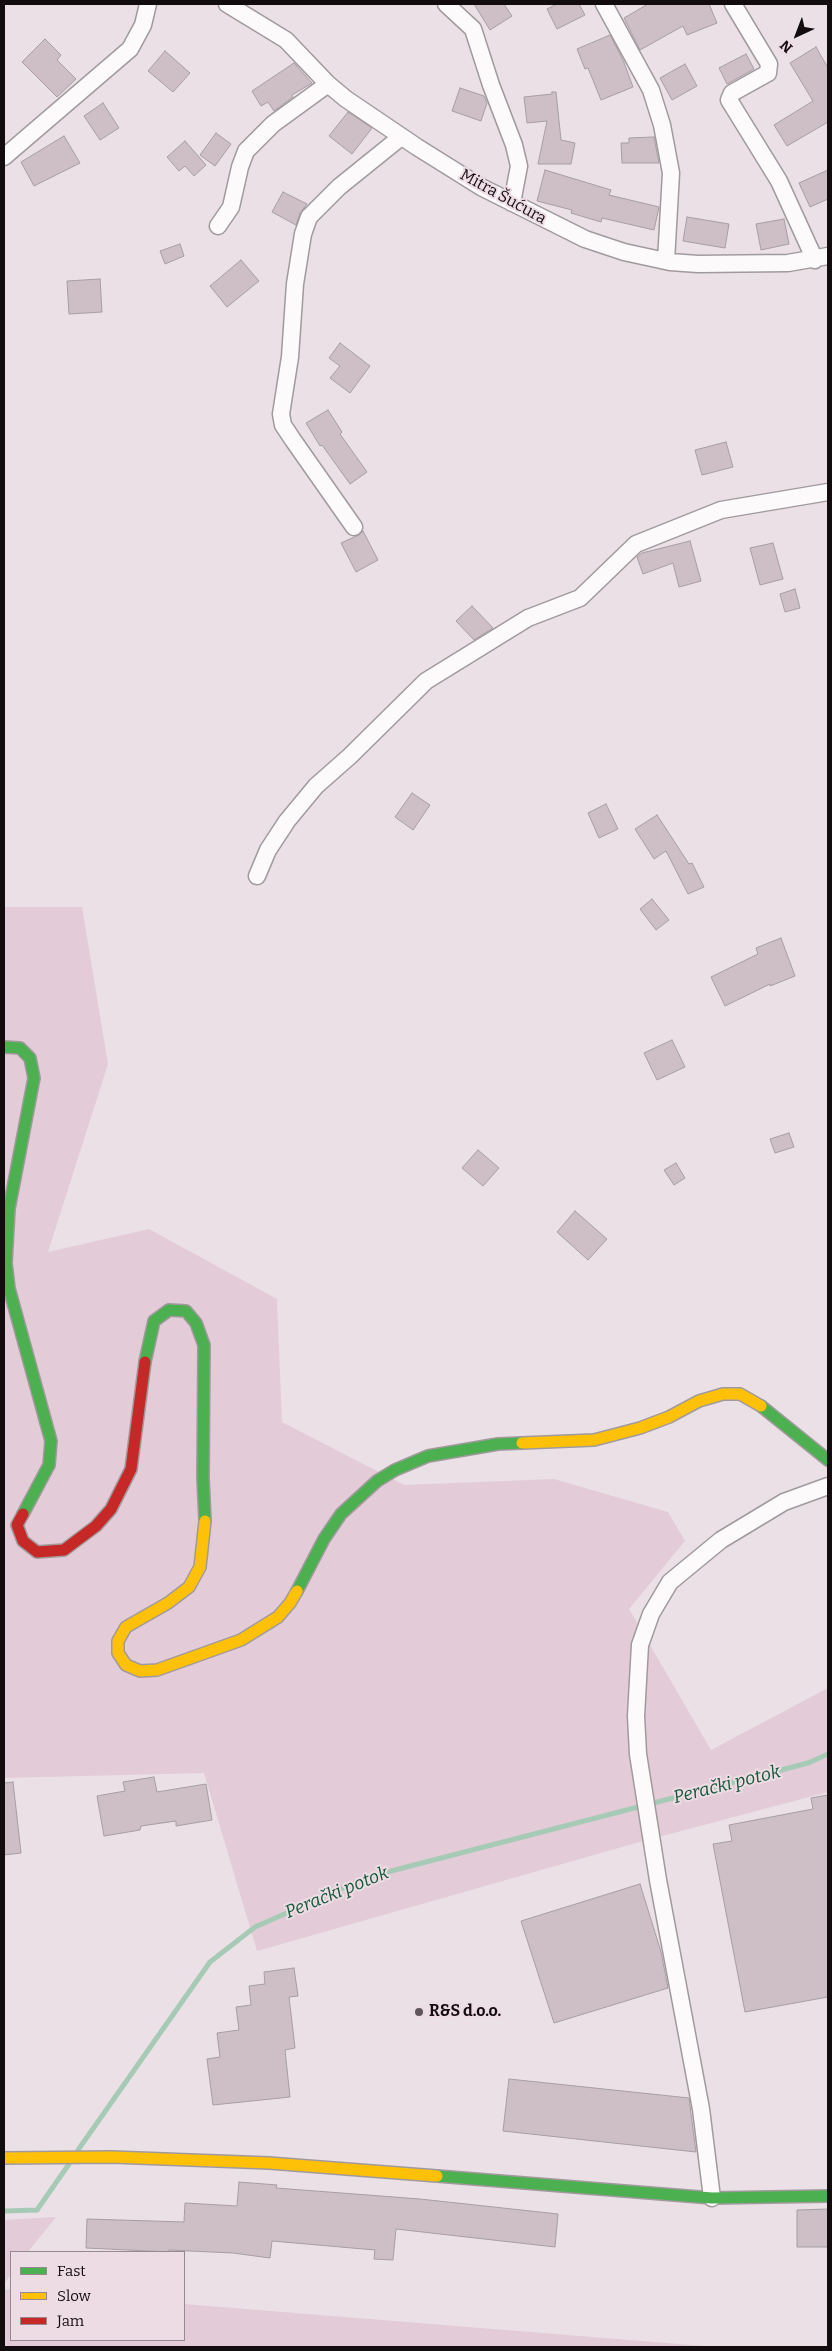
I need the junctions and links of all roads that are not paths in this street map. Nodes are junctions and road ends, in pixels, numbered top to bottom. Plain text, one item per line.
1 (148, 4) edge
2 (227, 4) edge
3 (446, 4) edge
4 (604, 4) edge
5 (733, 4) edge
6 (328, 84) junction
7 (401, 137) junction
8 (4, 157) edge
9 (512, 203) junction
10 (218, 226) dead end
11 (822, 258) edge
12 (666, 261) junction
13 (828, 492) edge
14 (354, 527) dead end
15 (257, 876) dead end
16 (4, 1047) edge
17 (828, 1460) edge
18 (828, 1486) edge
19 (4, 2158) edge
20 (828, 2196) edge
21 (712, 2198) junction

1 - 8 street
2 - 6 street, Mitra Šućura
3 - 9 street
4 - 12 street
5 - 11 street
6 - 7 street, Mitra Šućura
6 - 10 street
7 - 9 street, Mitra Šućura
7 - 14 street
9 - 12 street, Mitra Šućura
11 - 12 street, Mitra Šućura
13 - 15 street
16 - 17 street
18 - 21 street
19 - 21 street
20 - 21 street

